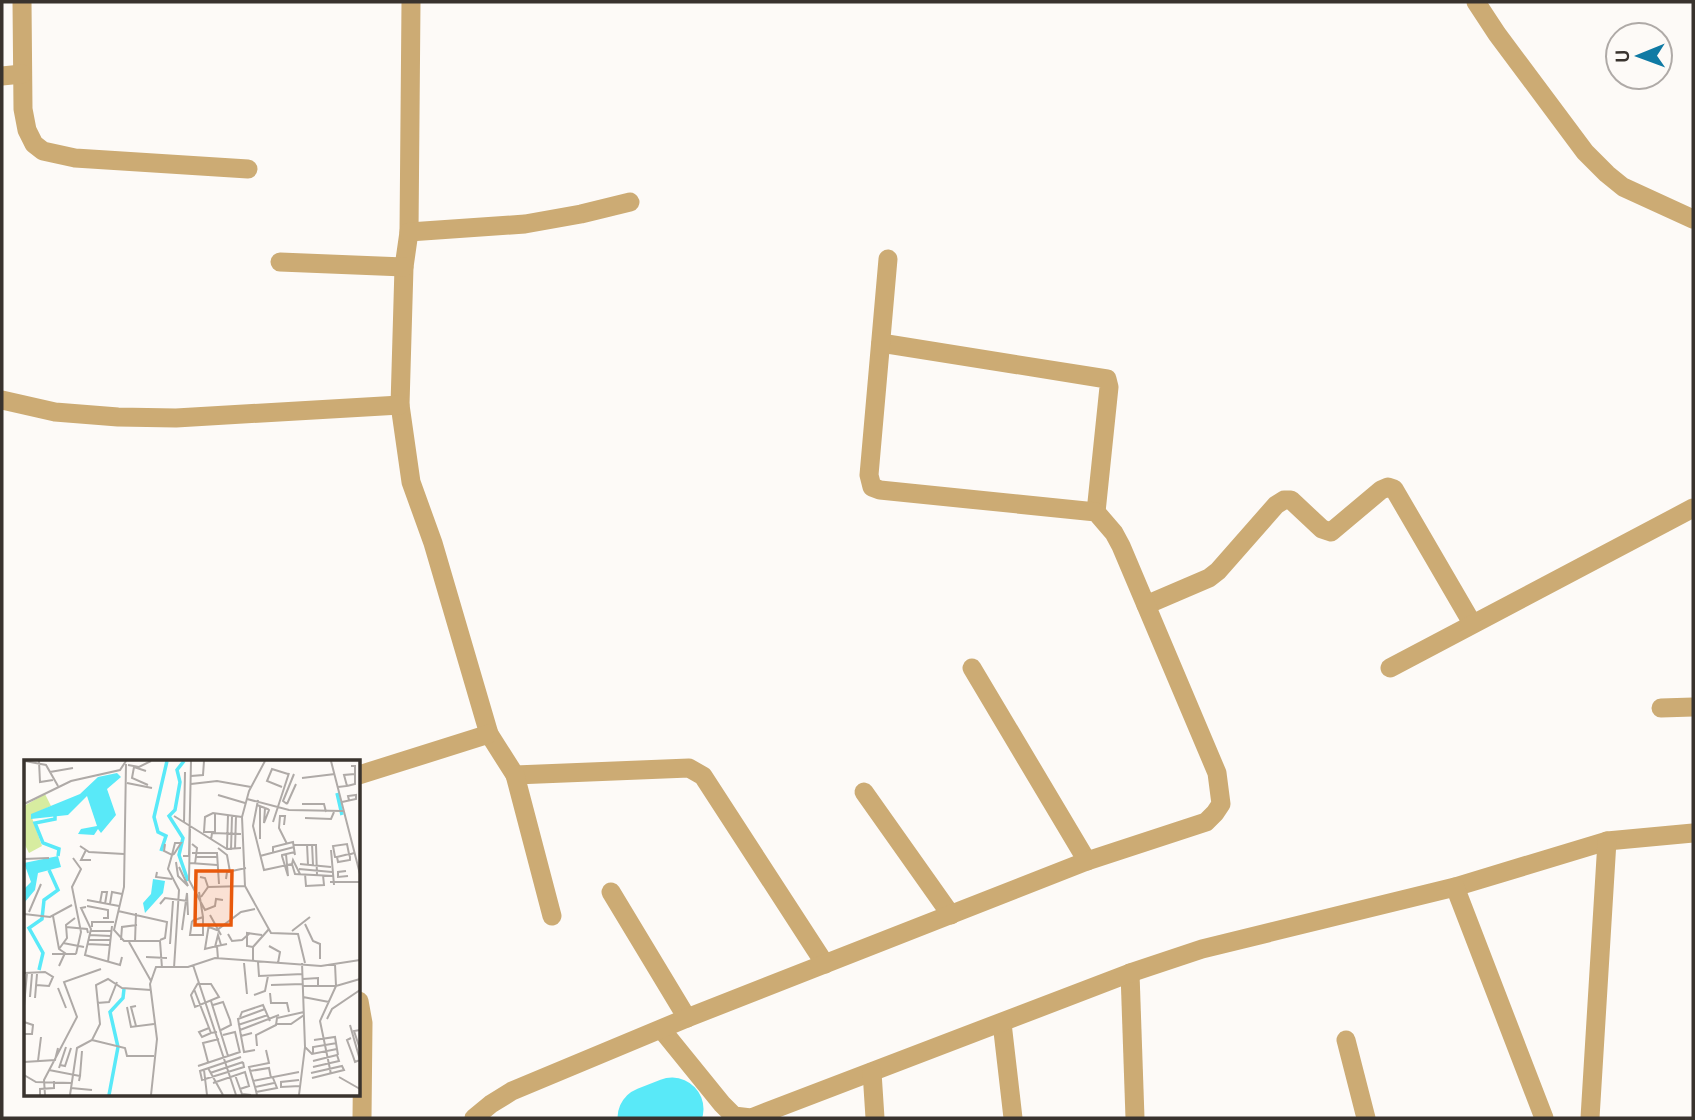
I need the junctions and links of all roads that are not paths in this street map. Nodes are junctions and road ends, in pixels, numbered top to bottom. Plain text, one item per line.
1 (22, 2) edge
2 (411, 2) edge
3 (1476, 2) edge
4 (22, 74) junction
5 (2, 76) edge
6 (248, 169) dead end
7 (630, 202) dead end
8 (1693, 219) edge
9 (409, 232) junction
10 (888, 259) dead end
11 (280, 262) dead end
12 (404, 267) junction
13 (881, 343) junction
14 (2, 400) edge
15 (400, 405) junction
16 (1693, 508) edge
17 (1096, 512) junction
18 (1146, 605) junction
19 (1472, 623) junction
20 (972, 668) dead end
21 (1390, 668) dead end
22 (1693, 707) edge
23 (1661, 708) dead end
24 (489, 734) junction
25 (360, 775) edge
26 (515, 775) junction
27 (864, 792) dead end
28 (1693, 833) edge
29 (1607, 841) junction
30 (1087, 861) junction
31 (1455, 887) junction
32 (611, 892) dead end
33 (951, 915) junction
34 (552, 916) dead end
35 (825, 964) junction
36 (1130, 973) junction
37 (360, 1006) edge
38 (687, 1018) junction
39 (1002, 1023) junction
40 (662, 1030) junction
41 (1346, 1040) dead end
42 (872, 1072) junction
43 (362, 1118) edge
44 (474, 1118) edge
45 (875, 1118) edge
46 (1013, 1118) edge
47 (1135, 1118) edge
48 (1366, 1118) edge
49 (1544, 1118) edge
50 (1590, 1118) edge

1 - 4 street
2 - 9 street
3 - 8 street
4 - 5 street
4 - 6 street
7 - 9 street
9 - 12 street
10 - 13 street
11 - 12 street
12 - 15 street
13 - 17 street
13 - 17 street
14 - 15 street
15 - 24 street
16 - 19 street
17 - 18 street
18 - 19 street
18 - 30 street
19 - 21 street
20 - 30 street
22 - 23 street
24 - 25 street
24 - 26 street
26 - 34 street
26 - 35 street
27 - 33 street
28 - 29 street
29 - 31 street
29 - 50 street
30 - 33 street
31 - 36 street
31 - 49 street
32 - 38 street
33 - 35 street
35 - 38 street
36 - 39 street
36 - 47 street
37 - 43 street
38 - 40 street
39 - 42 street
39 - 46 street
40 - 42 street
40 - 44 street
41 - 48 street
42 - 45 street

